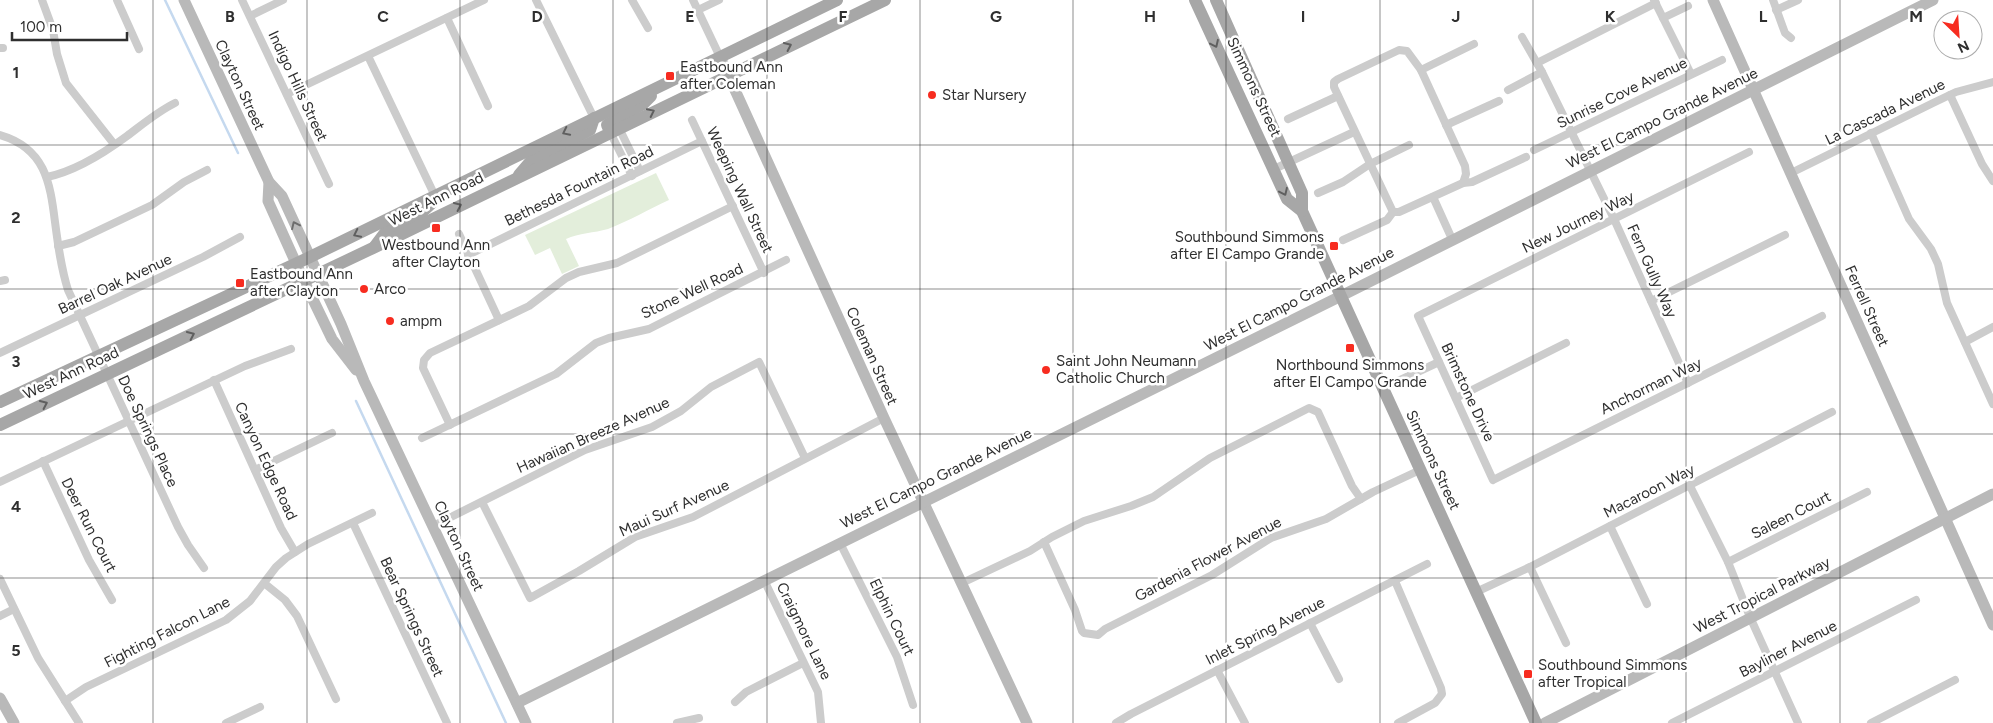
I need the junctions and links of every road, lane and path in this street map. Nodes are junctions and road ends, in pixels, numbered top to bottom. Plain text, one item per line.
1 (42, 0) edge
2 (117, 0) edge
3 (184, 0) edge
4 (242, 0) edge
5 (283, 0) edge
6 (484, 0) edge
7 (536, 0) edge
8 (632, 0) edge
9 (693, 0) edge
10 (719, 0) edge
11 (837, 0) edge
12 (886, 0) edge
13 (1195, 0) edge
14 (1216, 0) edge
15 (1713, 0) edge
16 (1773, 0) edge
17 (1798, 0) edge
18 (1933, 0) edge
19 (1655, 2) edge
20 (1688, 6) dead end
21 (698, 10) junction
22 (1776, 10) junction
23 (250, 16) junction
24 (448, 18) junction
25 (1663, 18) junction
26 (648, 28) dead end
27 (1522, 37) dead end
28 (1791, 38) dead end
29 (1474, 44) dead end
30 (139, 49) dead end
31 (368, 56) junction
32 (720, 57) junction
33 (1722, 60) dead end
34 (1538, 62) junction
35 (1421, 70) junction
36 (1542, 72) junction
37 (1691, 74) junction
38 (729, 75) junction
39 (1993, 82) edge
40 (666, 83) junction
41 (1752, 89) junction
42 (1508, 90) dead end
43 (287, 94) junction
44 (1950, 95) junction
45 (1338, 96) junction
46 (1499, 101) dead end
47 (176, 103) dead end
48 (488, 106) dead end
49 (594, 118) junction
50 (1288, 118) dead end
51 (692, 120) dead end
52 (1446, 125) junction
53 (615, 130) junction
54 (1354, 132) junction
55 (1572, 132) junction
56 (1871, 133) junction
57 (0, 135) edge
58 (702, 141) junction
59 (114, 144) junction
60 (1409, 145) dead end
61 (1534, 150) dead end
62 (1749, 152) dead end
63 (1526, 157) dead end
64 (1288, 162) junction
65 (1370, 164) junction
66 (1274, 169) junction
67 (207, 170) dead end
68 (1590, 170) junction
69 (640, 171) junction
70 (1791, 173) junction
71 (632, 176) junction
72 (47, 177) junction
73 (516, 179) junction
74 (269, 182) junction
75 (1993, 182) edge
76 (1463, 183) junction
77 (330, 184) dead end
78 (1318, 193) dead end
79 (435, 196) junction
80 (1433, 197) junction
81 (733, 206) junction
82 (1302, 211) junction
83 (1393, 212) junction
84 (1614, 219) junction
85 (459, 234) dead end
86 (1785, 235) dead end
87 (240, 237) dead end
88 (1452, 239) junction
89 (1343, 240) dead end
90 (58, 246) junction
91 (373, 248) junction
92 (468, 255) junction
93 (310, 257) junction
94 (786, 260) dead end
95 (297, 263) junction
96 (764, 273) junction
97 (318, 274) junction
98 (304, 281) junction
99 (1340, 296) junction
100 (1651, 301) junction
101 (79, 316) junction
102 (1418, 316) joint
103 (1822, 316) dead end
104 (499, 320) junction
105 (1993, 327) edge
106 (345, 333) junction
107 (332, 339) junction
108 (1965, 342) junction
109 (1566, 343) dead end
110 (292, 349) dead end
111 (0, 353) edge
112 (98, 356) junction
113 (1439, 362) junction
114 (107, 374) junction
115 (214, 380) junction
116 (364, 381) junction
117 (1688, 383) junction
118 (1383, 388) junction
119 (1456, 398) junction
120 (0, 402) edge
121 (1993, 404) edge
122 (1832, 412) dead end
123 (884, 418) junction
124 (128, 421) junction
125 (0, 424) edge
126 (450, 425) junction
127 (332, 433) dead end
128 (422, 438) dead end
129 (805, 458) junction
130 (43, 462) junction
131 (255, 470) junction
132 (1420, 470) junction
133 (1493, 480) joint
134 (0, 482) edge
135 (1690, 486) junction
136 (1867, 492) dead end
137 (1993, 494) edge
138 (1361, 499) junction
139 (924, 501) junction
140 (482, 502) junction
141 (372, 513) dead end
142 (1946, 518) junction
143 (353, 522) junction
144 (433, 526) junction
145 (1610, 526) junction
146 (1044, 542) junction
147 (840, 543) junction
148 (296, 552) junction
149 (1728, 562) junction
150 (1427, 564) dead end
151 (1530, 567) junction
152 (204, 568) dead end
153 (0, 578) edge
154 (764, 580) junction
155 (1394, 581) junction
156 (962, 583) junction
157 (264, 584) junction
158 (1476, 592) junction
159 (112, 600) dead end
160 (1916, 600) dead end
161 (1647, 604) dead end
162 (14, 609) junction
163 (0, 616) edge
164 (1750, 618) junction
165 (1310, 623) junction
166 (1993, 624) edge
167 (1566, 644) dead end
168 (803, 663) junction
169 (1217, 670) junction
170 (1774, 672) junction
171 (1339, 679) dead end
172 (1955, 680) dead end
173 (0, 698) edge
174 (336, 699) dead end
175 (65, 701) junction
176 (735, 702) dead end
177 (517, 703) junction
178 (913, 705) dead end
179 (260, 707) dead end
180 (699, 718) dead end
181 (444, 722) edge
182 (1024, 722) edge
183 (1120, 722) edge
184 (14, 723) edge
185 (79, 723) edge
186 (226, 723) edge
187 (526, 723) edge
188 (677, 723) edge
189 (821, 723) edge
190 (1245, 723) edge
191 (1398, 723) edge
192 (1536, 723) edge
193 (1545, 723) edge
194 (1672, 723) edge
195 (1798, 723) edge
196 (1871, 723) edge

1 - 59 street
2 - 30 street
3 - 74 street, Clayton Street
4 - 23 street, Indigo Hills Street
5 - 23 street
6 - 24 street
7 - 49 street
8 - 26 street
9 - 21 street, Coleman Street
10 - 21 street
11 - 32 main road, West Ann Road
38 -> 12 main road, West Ann Road
13 -> 66 main road, Simmons Street
14 - 64 main road, Simmons Street
15 - 41 street, Ferrell Street
16 - 22 street
17 - 22 street
18 - 41 street, West El Campo Grande Avenue
19 - 25 street
19 - 34 street
20 - 25 street
21 - 32 street, Coleman Street
22 - 28 street
23 - 43 street, Indigo Hills Street
24 - 31 street
24 - 48 street
25 - 37 street
27 - 34 street, Fern Gully Way
29 - 35 street
31 - 43 street
31 - 79 street
32 - 38 street, Coleman Street
32 - 40 main road, West Ann Road
33 - 37 street, Sunrise Cove Avenue
34 - 36 street, Fern Gully Way
35 - 45 street
35 - 52 street
36 - 42 street
36 - 55 street, Fern Gully Way
37 - 55 street, Sunrise Cove Avenue
53 -> 38 main road, West Ann Road
38 - 123 street, Coleman Street
39 - 44 street, La Cascada Avenue
40 - 49 main road, West Ann Road
40 - 53 main road
41 - 68 street, West El Campo Grande Avenue
41 - 70 street, Ferrell Street
43 - 77 street, Indigo Hills Street
44 - 56 street, La Cascada Avenue
44 - 75 street
45 - 50 street
45 - 54 street
46 - 52 street
47 - 59 street
49 - 73 main road
49 -> 79 main road, West Ann Road
51 - 58 street, Weeping Wall Street
52 - 76 street
53 - 69 street
53 - 71 street
53 - 73 main road, West Ann Road
54 - 64 street
54 - 65 street
55 - 61 street, Sunrise Cove Avenue
55 - 68 street, Fern Gully Way
56 - 70 street, La Cascada Avenue
56 - 108 street
57 - 72 street, Doe Springs Place
58 - 69 street, Bethesda Fountain Road
58 - 81 street, Weeping Wall Street
59 - 72 street
60 - 65 street
62 - 84 street, New Journey Way
63 - 76 street
64 - 66 street
64 - 82 main road, Simmons Street
65 - 78 street
65 - 83 street
66 -> 82 main road, Simmons Street
67 - 90 street
68 - 84 street, Fern Gully Way
68 - 88 street, West El Campo Grande Avenue
69 - 71 street, Bethesda Fountain Road
70 - 142 street, Ferrell Street
71 - 92 street, Bethesda Fountain Road
72 - 90 street, Doe Springs Place
91 -> 73 main road, West Ann Road
93 -> 74 street, Clayton Street
74 - 95 street, Clayton Street
76 - 80 street
79 - 91 main road
79 -> 93 main road, West Ann Road
80 - 83 street
80 - 88 street
81 - 96 street, Weeping Wall Street
81 - 104 street
82 - 99 main road, Simmons Street
83 - 89 street
84 - 100 street, Fern Gully Way
84 - 102 street, New Journey Way
85 - 92 street
86 - 100 street
87 - 101 street, Barrel Oak Avenue
88 - 99 street, West El Campo Grande Avenue
90 - 101 street, Doe Springs Place
91 - 97 main road, West Ann Road
92 - 104 street
93 - 95 main road, West Ann Road
93 - 97 street, Clayton Street
94 - 96 street, Stone Well Road
95 - 98 street, Clayton Street
95 - 112 main road, West Ann Road
96 - 126 street, Stone Well Road
97 - 98 main road, West Ann Road
97 - 106 street, Clayton Street
98 - 107 street, Clayton Street
114 -> 98 main road, West Ann Road
99 - 118 main road, Simmons Street
99 - 139 street, West El Campo Grande Avenue
100 - 117 street, Fern Gully Way
101 - 111 street, Barrel Oak Avenue
101 - 112 street, Doe Springs Place
102 - 113 street, Brimstone Drive
103 - 117 street, Anchorman Way
104 - 126 street
105 - 108 street
106 - 107 street
106 - 116 street, Clayton Street
107 - 116 street, Clayton Street
108 - 121 street
109 - 119 street
110 - 115 street
112 - 114 street, Doe Springs Place
112 - 120 main road, West Ann Road
113 - 118 street
113 - 119 street, Brimstone Drive
114 - 124 street, Doe Springs Place
125 -> 114 main road, West Ann Road
115 - 124 street
115 - 131 street, Canyon Edge Road
116 - 144 street, Clayton Street
117 - 133 street, Anchorman Way
118 - 132 main road, Simmons Street
119 - 133 street, Brimstone Drive
122 - 135 street, Macaroon Way
123 - 129 street, Maui Surf Avenue
123 - 139 street, Coleman Street
124 - 130 street
124 - 152 street, Doe Springs Place
126 - 128 street, Stone Well Road
127 - 131 street
129 - 140 street, Maui Surf Avenue
129 - 140 street, Hawaiian Breeze Avenue
130 - 134 street
130 - 159 street, Deer Run Court
131 - 148 street, Canyon Edge Road
132 - 138 street, Gardenia Flower Avenue
132 - 158 main road, Simmons Street
135 - 145 street, Macaroon Way
135 - 149 street
136 - 149 street, Saleen Court
137 - 142 street, West Tropical Parkway
138 - 146 street
138 - 146 street, Gardenia Flower Avenue
139 - 147 street, West El Campo Grande Avenue
139 - 156 street, Coleman Street
140 - 144 street, Hawaiian Breeze Avenue
141 - 143 street, Fighting Falcon Lane
142 - 164 street, West Tropical Parkway
142 - 166 street, Ferrell Street
143 - 148 street, Fighting Falcon Lane
143 - 181 street, Bear Springs Street
144 - 177 street, Clayton Street
145 - 151 street, Macaroon Way
145 - 161 street
146 - 156 street
147 - 154 street, West El Campo Grande Avenue
147 - 178 street, Elphin Court
148 - 157 street, Fighting Falcon Lane
149 - 164 street
150 - 155 street, Inlet Spring Avenue
151 - 158 street, Macaroon Way
151 - 167 street
153 - 162 street
154 - 168 street, Craigmore Lane
154 - 177 street, West El Campo Grande Avenue
155 - 165 street, Inlet Spring Avenue
155 - 191 street
156 - 182 street, Coleman Street
157 - 174 street
157 - 175 street, Fighting Falcon Lane
158 - 192 main road, Simmons Street
160 - 170 street, Bayliner Avenue
162 - 163 street
162 - 175 street
164 - 170 street
164 - 193 street, West Tropical Parkway
165 - 169 street, Inlet Spring Avenue
165 - 171 street
168 - 176 street
168 - 189 street, Craigmore Lane
169 - 183 street, Inlet Spring Avenue
169 - 190 street
170 - 194 street, Bayliner Avenue
170 - 195 street
172 - 196 street
173 - 184 street
175 - 185 street
177 - 187 street, Clayton Street
179 - 186 street
180 - 188 street

